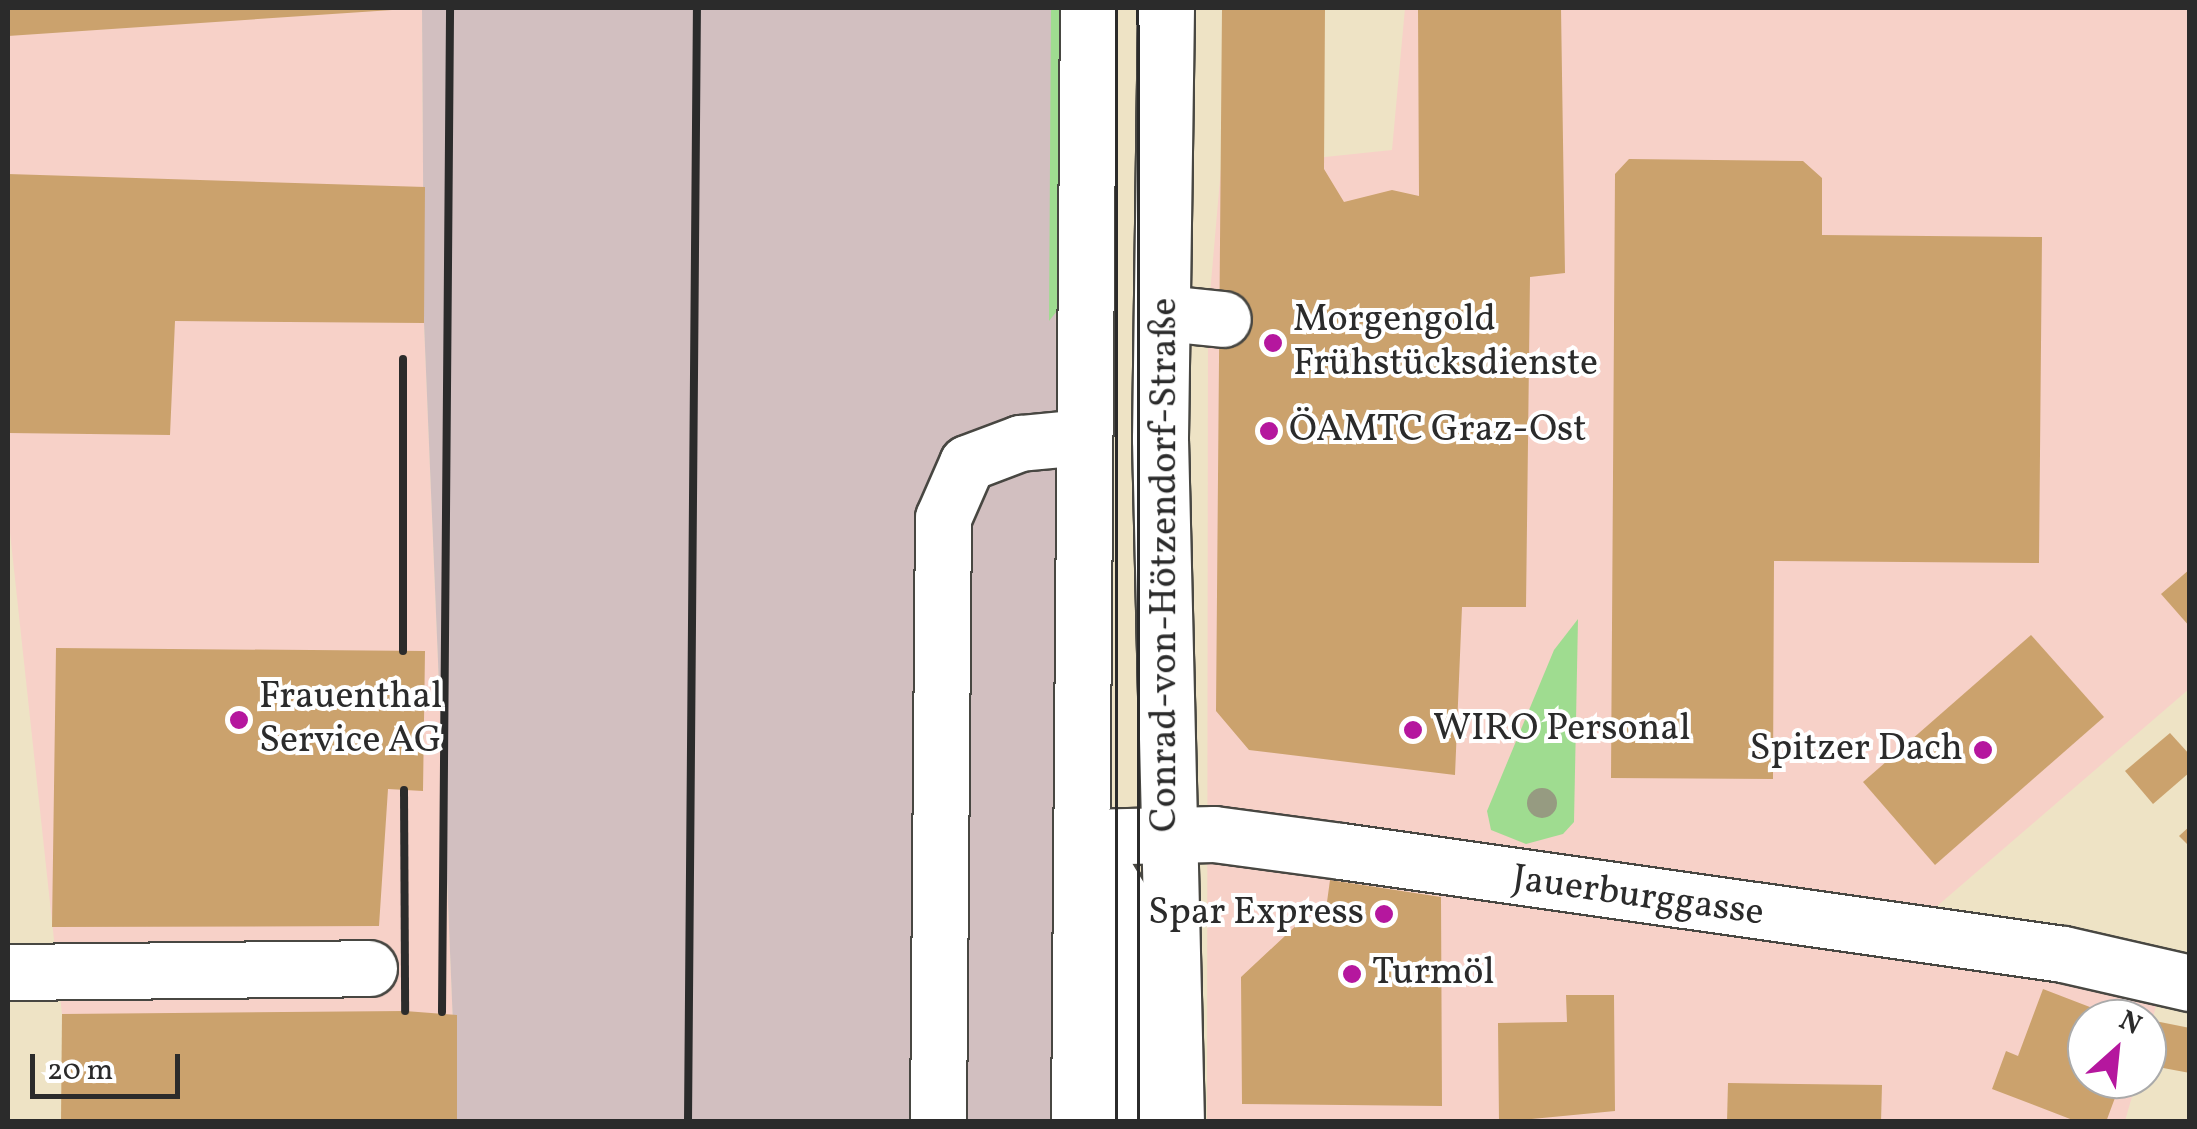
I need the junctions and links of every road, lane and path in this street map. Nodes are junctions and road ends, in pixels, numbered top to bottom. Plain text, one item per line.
1 (1088, 8) edge
2 (1166, 8) edge
3 (1164, 313) junction
4 (1223, 319) dead end
5 (1082, 437) junction
6 (1165, 835) junction
7 (1084, 837) junction
8 (1126, 908) junction
9 (369, 968) dead end
10 (8, 972) edge
11 (2190, 983) edge
12 (938, 1122) edge
13 (1080, 1122) edge
14 (1128, 1122) edge
15 (1176, 1122) edge

1 - 5 main road
2 - 3 main road, Conrad-von-Hötzendorf-Straße
3 - 4 main road
3 - 6 main road, Conrad-von-Hötzendorf-Straße
5 - 7 main road
5 - 12 main road
6 - 7 main road, Jauerburggasse
6 - 8 main road
6 - 11 main road, Jauerburggasse
6 - 15 main road, Conrad-von-Hötzendorf-Straße
7 - 8 main road
7 - 13 main road
8 - 14 main road
9 - 10 main road

